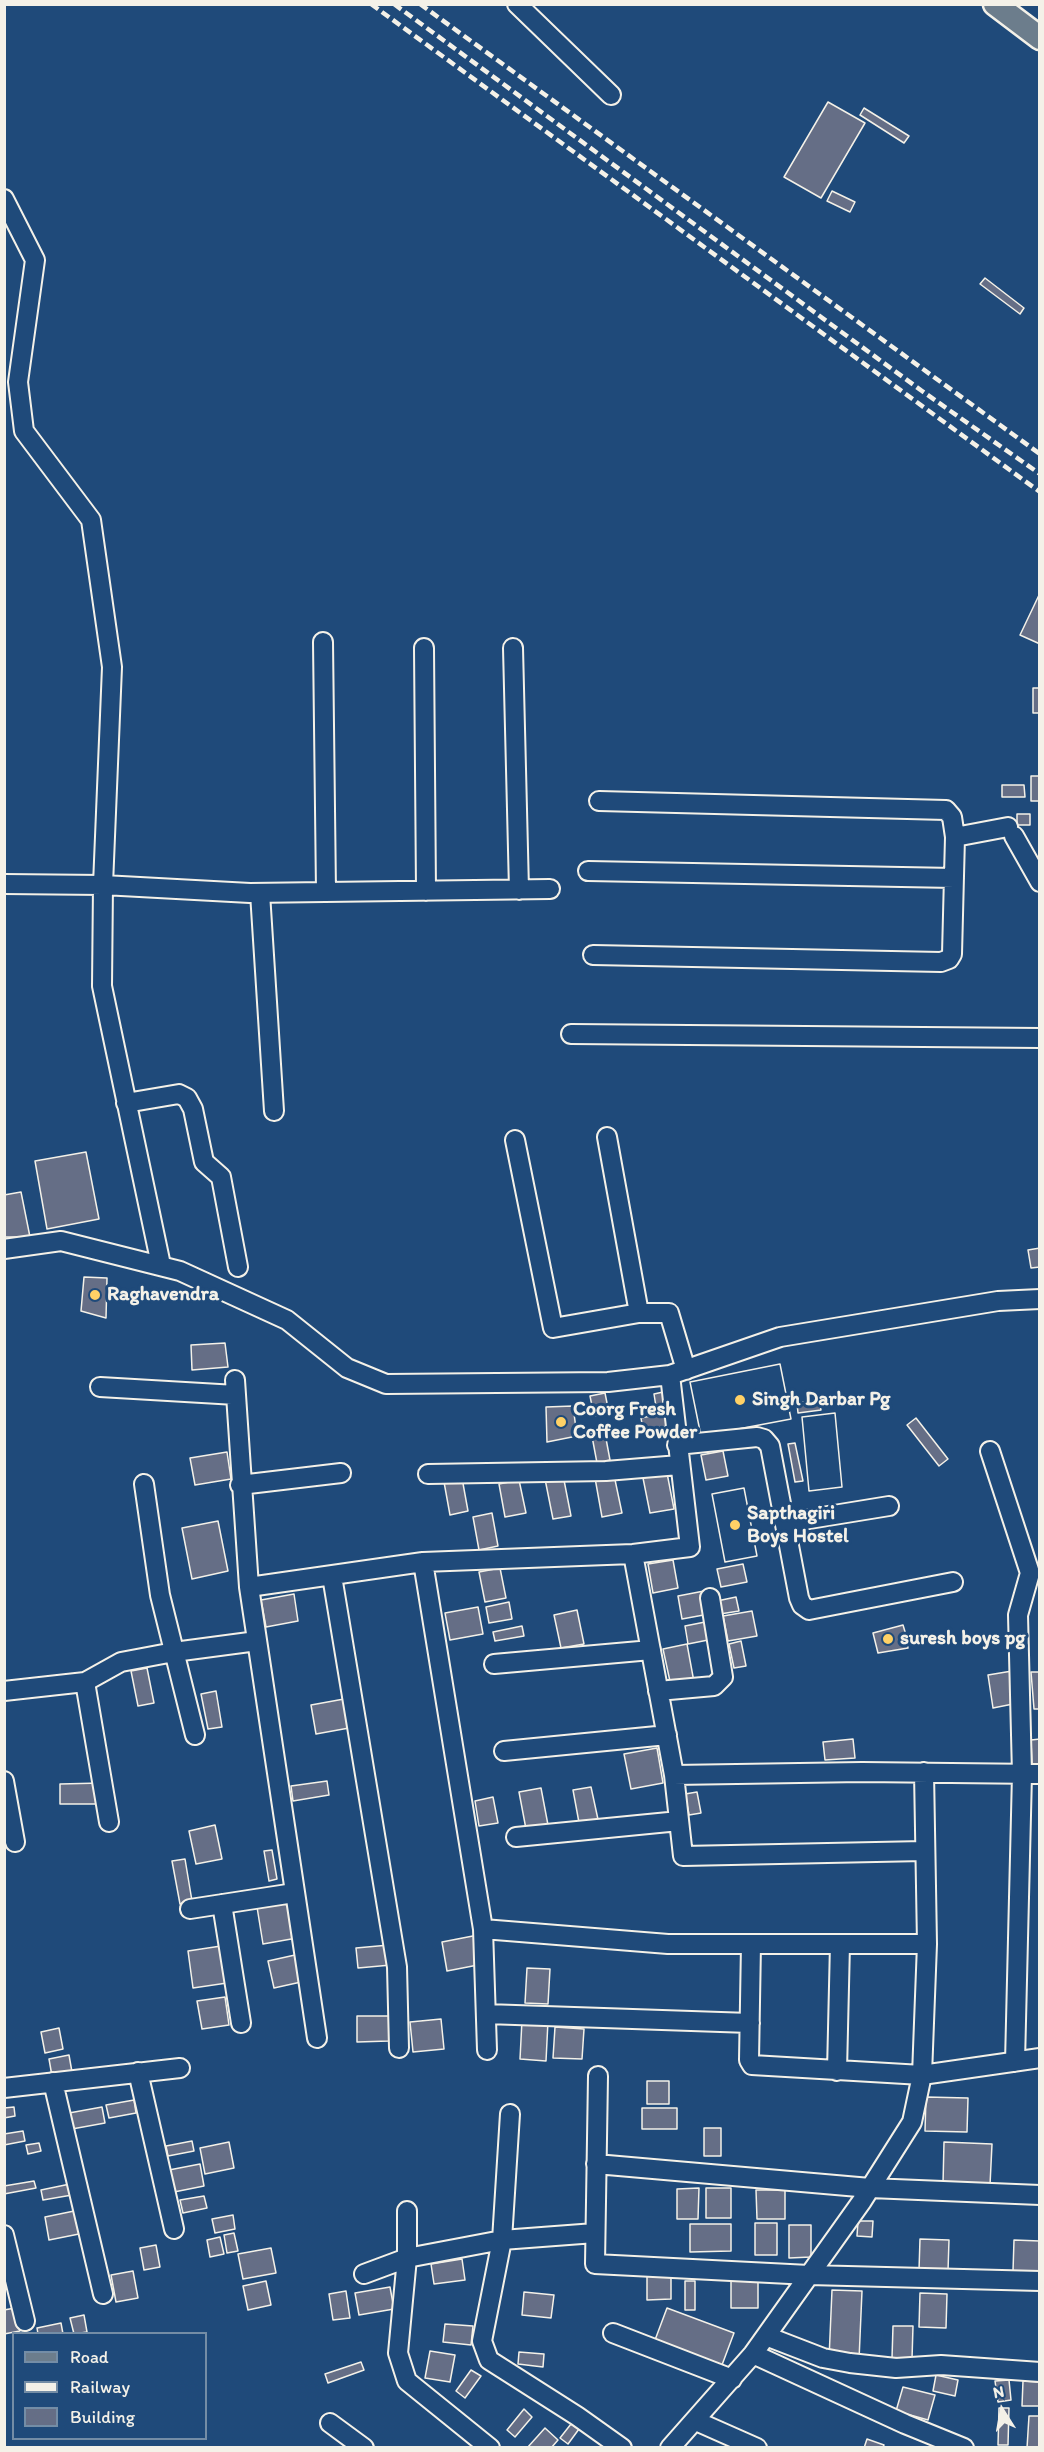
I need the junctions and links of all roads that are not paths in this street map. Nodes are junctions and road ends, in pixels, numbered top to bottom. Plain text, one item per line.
1 (517, 4) edge
2 (995, 4) edge
3 (1040, 38) edge
4 (611, 95) dead end
5 (4, 199) edge
6 (323, 642) dead end
7 (424, 648) dead end
8 (513, 648) dead end
9 (599, 801) dead end
10 (955, 837) junction
11 (1037, 869) edge
12 (588, 871) dead end
13 (954, 878) junction
14 (4, 884) edge
15 (103, 885) junction
16 (519, 890) junction
17 (550, 890) dead end
18 (426, 891) junction
19 (327, 892) junction
20 (260, 893) junction
21 (593, 955) dead end
22 (571, 1035) dead end
23 (1040, 1038) edge
24 (126, 1102) junction
25 (274, 1111) dead end
26 (608, 1137) dead end
27 (515, 1140) dead end
28 (4, 1249) edge
29 (161, 1265) junction
30 (238, 1267) dead end
31 (1040, 1299) edge
32 (639, 1313) junction
33 (678, 1372) junction
34 (100, 1387) dead end
35 (677, 1446) junction
36 (990, 1451) dead end
37 (680, 1465) junction
38 (341, 1473) dead end
39 (428, 1474) dead end
40 (144, 1484) dead end
41 (240, 1485) junction
42 (889, 1506) dead end
43 (784, 1523) junction
44 (633, 1554) junction
45 (423, 1562) junction
46 (332, 1576) junction
47 (953, 1582) dead end
48 (249, 1587) junction
49 (710, 1598) dead end
50 (257, 1641) junction
51 (651, 1650) junction
52 (174, 1652) junction
53 (494, 1664) dead end
54 (85, 1683) junction
55 (4, 1691) edge
56 (658, 1691) junction
57 (195, 1735) dead end
58 (667, 1735) junction
59 (504, 1752) dead end
60 (924, 1772) junction
61 (1031, 1774) edge
62 (674, 1775) junction
63 (4, 1781) edge
64 (678, 1821) junction
65 (109, 1822) dead end
66 (516, 1837) dead end
67 (15, 1842) dead end
68 (924, 1851) junction
69 (294, 1893) junction
70 (222, 1904) junction
71 (190, 1910) dead end
72 (483, 1929) junction
73 (751, 1944) junction
74 (840, 1944) junction
75 (927, 1944) junction
76 (486, 2014) junction
77 (241, 2022) dead end
78 (750, 2023) junction
79 (318, 2038) dead end
80 (399, 2049) dead end
81 (487, 2050) dead end
82 (1040, 2058) edge
83 (1015, 2062) junction
84 (180, 2068) dead end
85 (837, 2071) junction
86 (138, 2072) junction
87 (922, 2075) junction
88 (598, 2076) dead end
89 (53, 2082) junction
90 (4, 2088) edge
91 (510, 2114) dead end
92 (596, 2164) junction
93 (870, 2188) junction
94 (1040, 2195) edge
95 (407, 2211) dead end
96 (174, 2229) dead end
97 (595, 2233) junction
98 (4, 2235) edge
99 (502, 2240) junction
100 (407, 2258) junction
101 (364, 2274) dead end
102 (809, 2275) junction
103 (1040, 2281) edge
104 (103, 2294) dead end
105 (26, 2321) dead end
106 (613, 2334) dead end
107 (766, 2336) junction
108 (753, 2354) junction
109 (1040, 2372) edge
110 (732, 2379) junction
111 (696, 2421) junction
112 (330, 2423) dead end
113 (364, 2448) edge
114 (490, 2448) edge
115 (622, 2448) edge
116 (670, 2448) edge
117 (757, 2448) edge
118 (964, 2448) edge

1 - 4 street
2 - 3 main road
5 - 15 street
6 - 19 street
7 - 18 street
8 - 16 street
9 - 10 street
10 - 11 street
10 - 13 street
12 - 13 street
13 - 21 street
14 - 15 street
15 - 20 street
15 - 24 street
16 - 17 street
16 - 18 street
18 - 19 street
19 - 20 street
20 - 25 street
22 - 23 street
24 - 29 street
24 - 30 street
26 - 32 street
27 - 32 street
28 - 29 street
29 - 33 street
31 - 33 street
32 - 33 street
33 - 35 street
34 - 41 street
35 - 37 street
35 - 43 street
36 - 61 street
37 - 39 street
37 - 44 street
38 - 41 street
40 - 52 street
41 - 48 street
42 - 43 street
43 - 47 street
44 - 45 street
44 - 51 street
45 - 46 street
45 - 72 street
46 - 48 street
46 - 80 street
48 - 50 street
49 - 56 street
50 - 52 street
50 - 69 street
51 - 53 street
51 - 56 street
52 - 54 street
52 - 57 street
54 - 55 street
54 - 65 street
56 - 58 street
58 - 59 street
58 - 62 street
60 - 61 street
60 - 62 street
60 - 68 street
61 - 83 street
62 - 64 street
63 - 67 street
64 - 66 street
64 - 68 street
68 - 75 street
69 - 70 street
69 - 79 street
70 - 71 street
70 - 77 street
72 - 73 street
72 - 76 street
73 - 74 street
73 - 78 street
74 - 75 street
74 - 85 street
75 - 87 street
76 - 78 street
76 - 81 street
78 - 85 street
82 - 83 street
83 - 87 street
84 - 86 street
85 - 87 street
86 - 89 street
86 - 96 street
87 - 93 street
88 - 92 street
89 - 90 street
89 - 104 street
91 - 99 street
92 - 93 street
92 - 97 street
93 - 94 street
93 - 102 street
95 - 100 street
97 - 99 street
97 - 102 street
98 - 105 street
99 - 100 street
99 - 115 street
100 - 101 street
100 - 114 street
102 - 103 street
102 - 107 street
106 - 110 street
107 - 108 street
107 - 109 street
108 - 110 street
108 - 118 street
110 - 111 street
111 - 116 street
111 - 117 street
112 - 113 street

